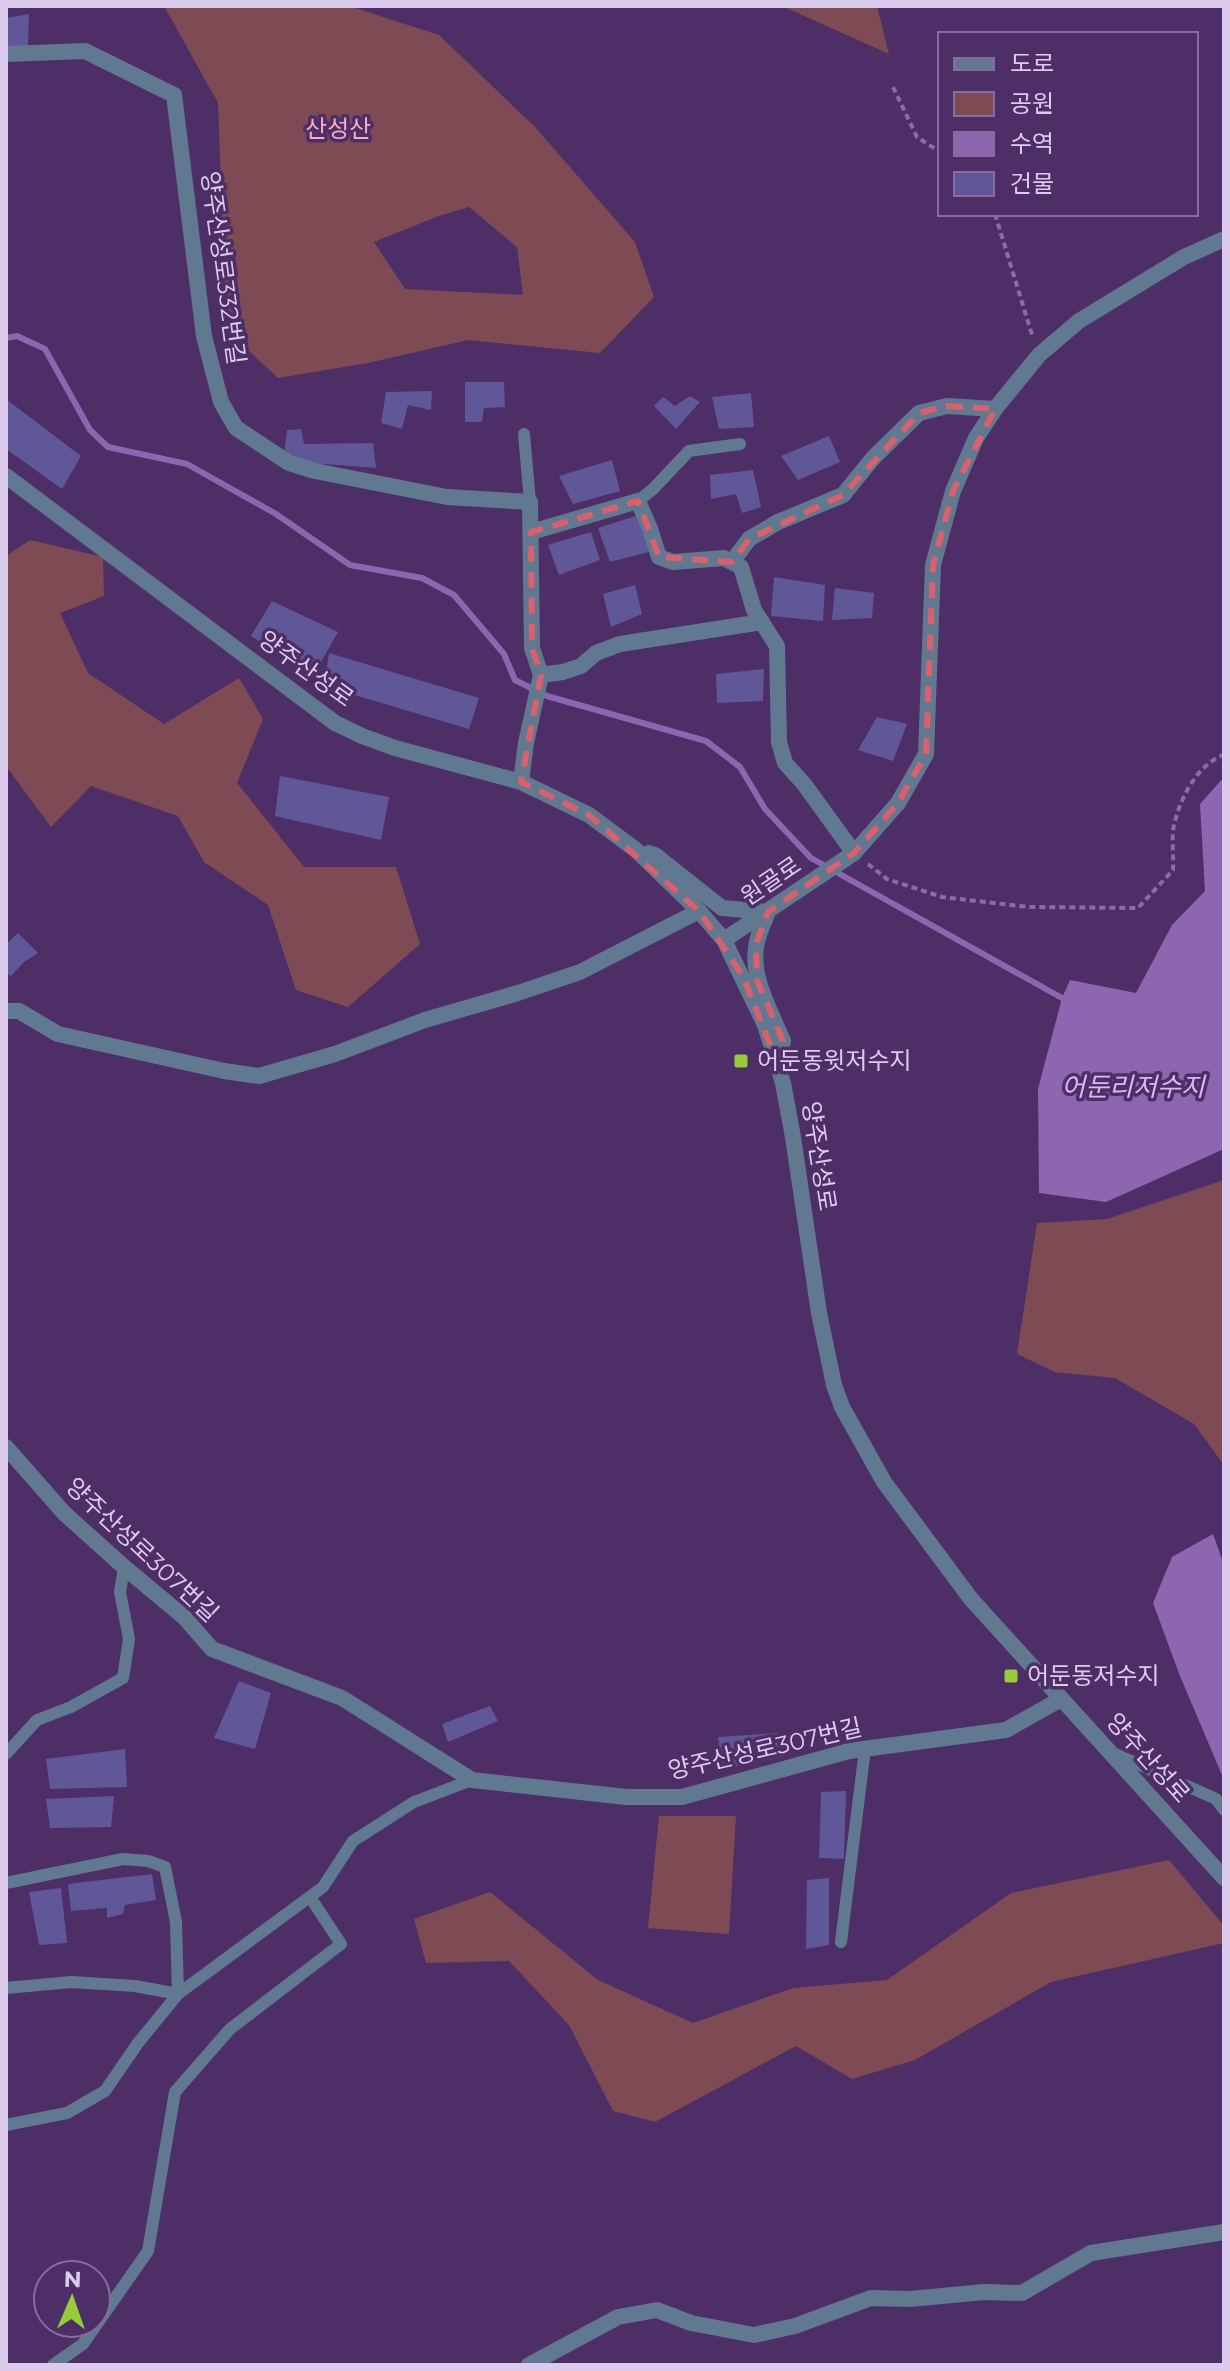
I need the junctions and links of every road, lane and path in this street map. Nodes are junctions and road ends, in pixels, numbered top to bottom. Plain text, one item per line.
1 (6, 54) edge
2 (893, 87) dead end
3 (938, 151) edge
4 (996, 216) edge
5 (1224, 239) edge
6 (1039, 355) junction
7 (995, 409) junction
8 (524, 434) dead end
9 (740, 444) dead end
10 (6, 476) edge
11 (638, 501) junction
12 (530, 502) junction
13 (531, 532) junction
14 (732, 562) junction
15 (762, 622) junction
16 (541, 678) junction
17 (1224, 755) edge
18 (521, 782) junction
19 (636, 850) junction
20 (849, 856) junction
21 (699, 911) junction
22 (768, 912) junction
23 (724, 940) junction
24 (12, 1011) edge
25 (776, 1060) junction
26 (6, 1447) edge
27 (124, 1567) junction
28 (1061, 1699) junction
29 (865, 1749) junction
30 (1110, 1752) junction
31 (6, 1754) edge
32 (472, 1780) junction
33 (1224, 1810) edge
34 (1224, 1878) edge
35 (6, 1883) edge
36 (310, 1897) junction
37 (841, 1942) dead end
38 (6, 1988) edge
39 (178, 1994) junction
40 (6, 2125) edge
41 (1224, 2232) edge
42 (61, 2363) edge
43 (529, 2365) edge

1 - 12 street, 양주산성로332번길
2 - 3 path
4 - 6 path
5 - 6 street, 원골로
6 - 7 street, 원골로
7 - 14 street
7 - 20 street, 원골로
8 - 12 lane
9 - 11 lane
10 - 18 street, 양주산성로
11 - 13 street
11 - 14 street
12 - 13 street
13 - 16 street
14 - 15 street
15 - 16 street
15 - 20 street
16 - 18 street
17 - 20 path
18 - 19 street, 양주산성로
19 - 21 street, 양주산성로
19 - 22 street
20 - 22 street, 원골로
21 - 23 street, 양주산성로
21 - 24 street
22 - 23 street, 원골로
22 - 25 street
23 - 25 street, 양주산성로
25 - 28 street, 양주산성로
26 - 27 street, 양주산성로307번길
27 - 31 lane
27 - 32 street, 양주산성로307번길
28 - 29 street, 양주산성로307번길
28 - 30 street, 양주산성로
29 - 32 street, 양주산성로307번길
29 - 37 lane
30 - 33 lane
30 - 34 street, 양주산성로
32 - 36 lane, 양주산성로307번길
35 - 39 lane
36 - 39 lane, 양주산성로307번길
36 - 42 lane
38 - 39 lane
39 - 40 lane, 양주산성로307번길
41 - 43 street

